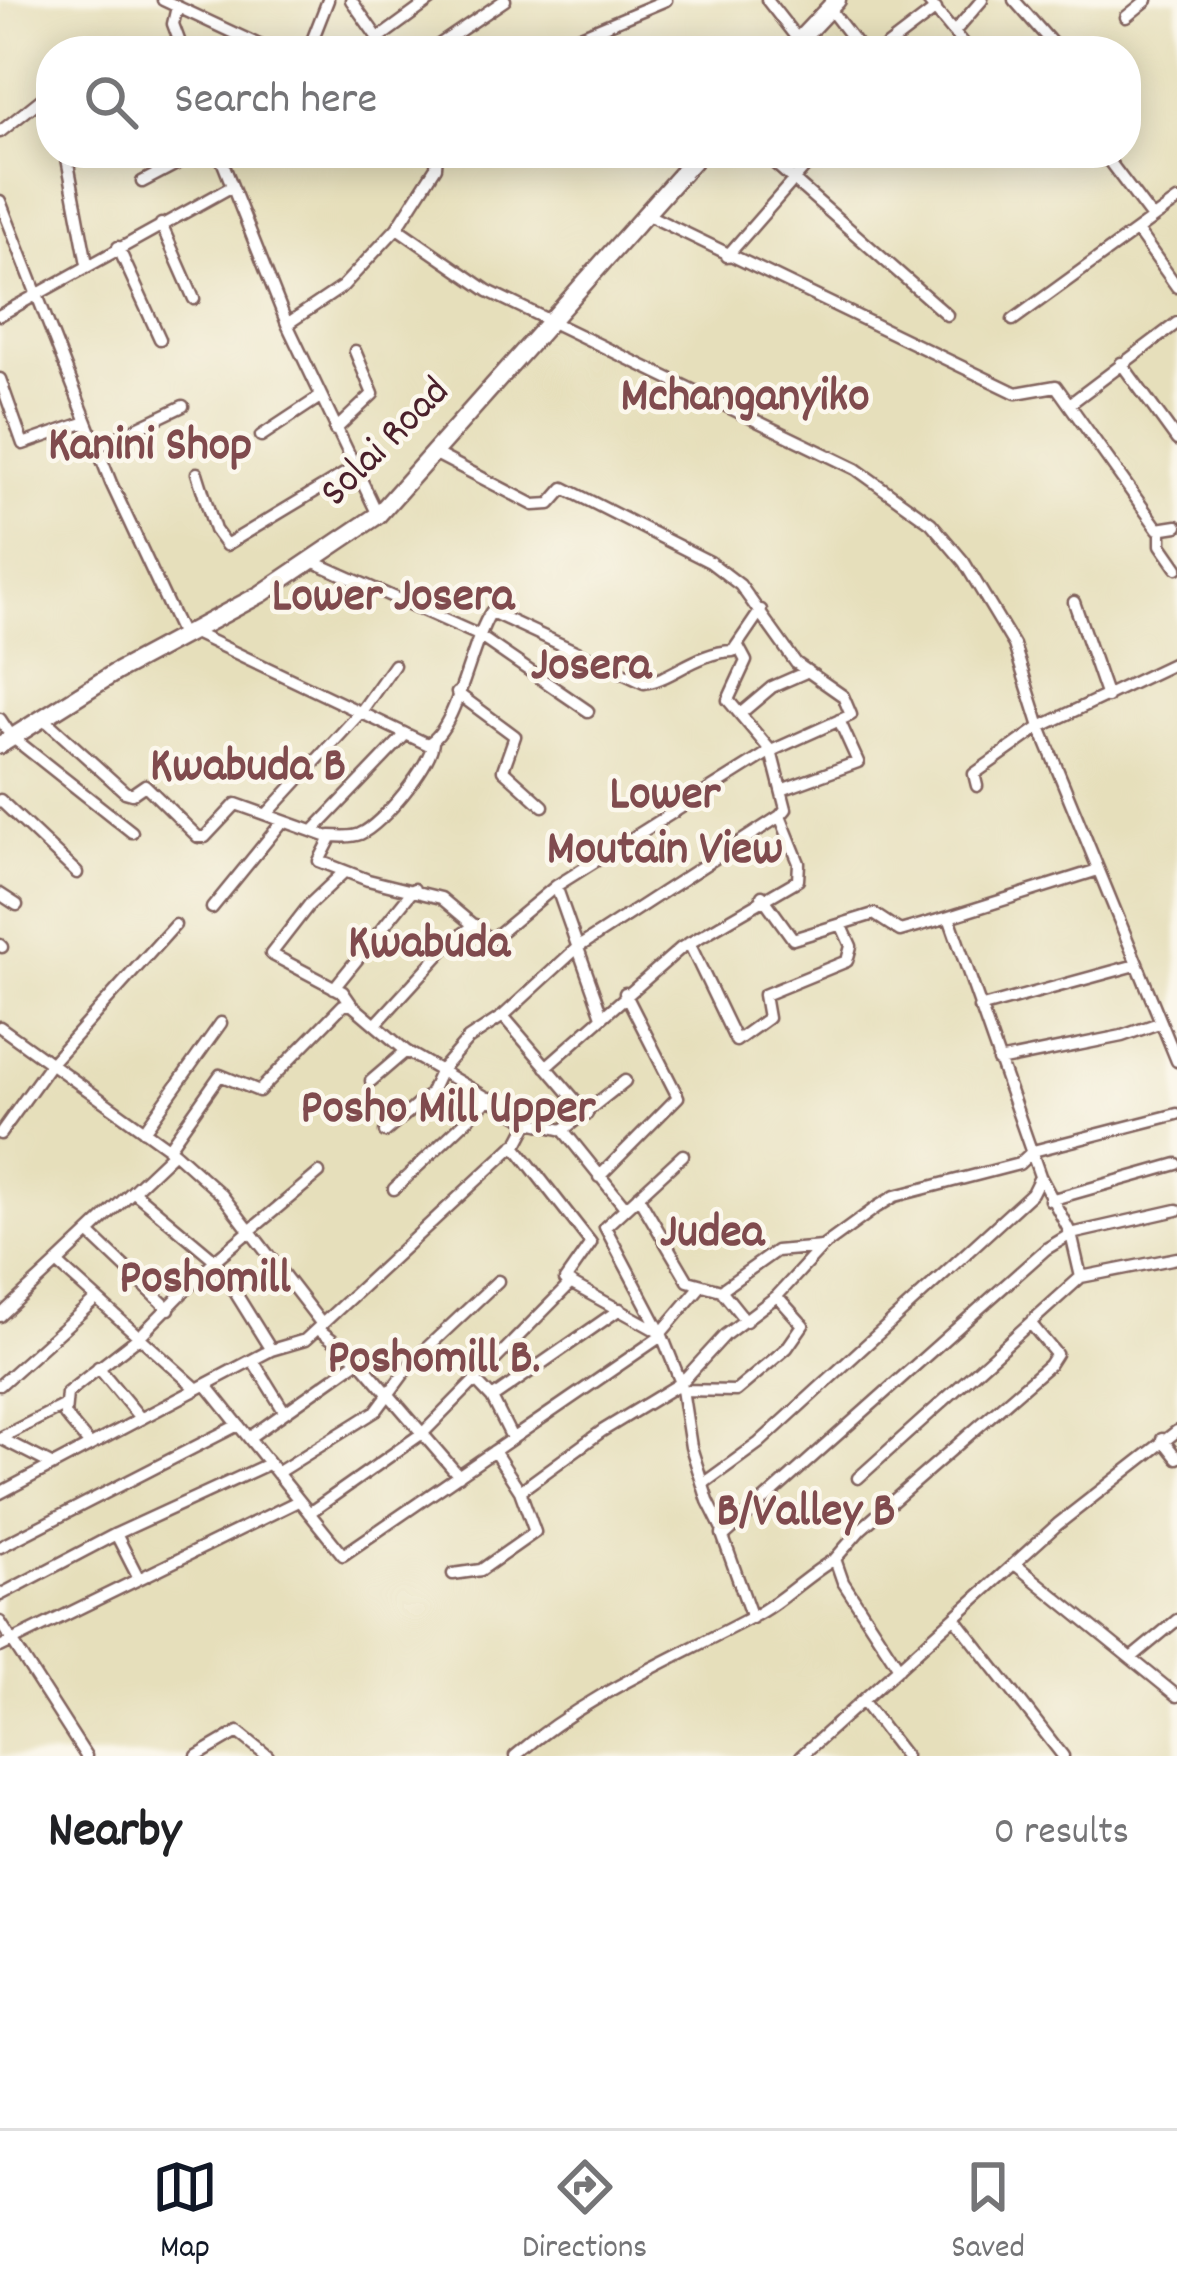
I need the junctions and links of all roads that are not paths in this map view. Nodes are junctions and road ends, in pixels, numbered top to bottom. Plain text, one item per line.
1 (163, 0) edge
2 (326, 0) edge
3 (350, 0) edge
4 (431, 0) edge
5 (505, 0) edge
6 (665, 0) edge
7 (767, 0) edge
8 (982, 0) edge
9 (1014, 0) edge
10 (1147, 0) edge
11 (832, 4) edge
12 (931, 4) edge
13 (640, 6) edge
14 (177, 7) junction
15 (1126, 17) dead end
16 (955, 31) junction
17 (177, 36) edge
18 (240, 36) edge
19 (313, 36) edge
20 (377, 36) edge
21 (382, 36) edge
22 (452, 36) edge
23 (591, 36) edge
24 (788, 36) edge
25 (803, 36) edge
26 (852, 36) edge
27 (897, 36) edge
28 (958, 36) edge
29 (1046, 36) edge
30 (36, 103) edge
31 (0, 132) edge
32 (69, 168) edge
33 (169, 168) edge
34 (224, 168) edge
35 (435, 168) edge
36 (682, 168) edge
37 (779, 168) edge
38 (804, 168) edge
39 (1114, 168) edge
40 (793, 181) junction
41 (142, 182) dead end
42 (231, 187) junction
43 (0, 201) edge
44 (1177, 201) edge
45 (650, 216) junction
46 (1152, 218) junction
47 (160, 224) junction
48 (397, 228) junction
49 (1138, 232) junction
50 (118, 247) junction
51 (728, 256) junction
52 (87, 264) junction
53 (1177, 286) edge
54 (35, 295) junction
55 (194, 298) dead end
56 (0, 315) edge
57 (947, 315) dead end
58 (556, 320) junction
59 (1013, 320) dead end
60 (1177, 323) edge
61 (287, 324) junction
62 (160, 339) dead end
63 (355, 351) dead end
64 (1121, 363) junction
65 (0, 379) edge
66 (320, 397) junction
67 (1072, 403) junction
68 (183, 406) dead end
69 (86, 422) junction
70 (335, 430) junction
71 (261, 436) dead end
72 (1177, 440) edge
73 (97, 447) junction
74 (434, 452) junction
75 (354, 468) junction
76 (197, 473) dead end
77 (378, 515) junction
78 (1177, 526) edge
79 (1162, 531) junction
80 (314, 562) junction
81 (1177, 568) edge
82 (1074, 602) dead end
83 (760, 610) junction
84 (186, 633) junction
85 (476, 634) junction
86 (738, 646) junction
87 (1177, 662) edge
88 (394, 665) dead end
89 (805, 673) junction
90 (457, 693) junction
91 (1107, 697) junction
92 (588, 711) dead end
93 (360, 713) junction
94 (740, 714) junction
95 (0, 718) edge
96 (43, 718) junction
97 (839, 720) junction
98 (1040, 727) junction
99 (406, 734) junction
100 (6, 741) edge
101 (433, 742) junction
102 (771, 751) junction
103 (977, 786) dead end
104 (784, 789) junction
105 (0, 800) edge
106 (543, 806) dead end
107 (267, 814) junction
108 (780, 816) junction
109 (283, 821) junction
110 (315, 829) junction
111 (132, 832) dead end
112 (330, 836) junction
113 (1099, 870) junction
114 (344, 872) junction
115 (77, 873) dead end
116 (556, 886) junction
117 (413, 889) junction
118 (0, 893) edge
119 (762, 896) junction
120 (16, 905) dead end
121 (212, 908) dead end
122 (950, 917) junction
123 (841, 924) junction
124 (175, 925) dead end
125 (475, 925) junction
126 (688, 943) junction
127 (577, 948) junction
128 (1136, 965) junction
129 (334, 988) junction
130 (626, 993) junction
131 (352, 1004) junction
132 (979, 1007) junction
133 (503, 1016) junction
134 (602, 1016) junction
135 (221, 1023) dead end
136 (1160, 1023) junction
137 (376, 1024) junction
138 (0, 1027) edge
139 (406, 1052) junction
140 (998, 1061) junction
141 (1177, 1061) edge
142 (51, 1063) junction
143 (546, 1066) junction
144 (441, 1070) junction
145 (625, 1081) dead end
146 (371, 1082) dead end
147 (490, 1098) junction
148 (587, 1114) junction
149 (1177, 1114) edge
150 (529, 1123) junction
151 (563, 1130) junction
152 (144, 1131) junction
153 (385, 1132) dead end
154 (0, 1134) edge
155 (514, 1145) junction
156 (171, 1150) junction
157 (683, 1155) dead end
158 (1032, 1155) junction
159 (1177, 1163) edge
160 (319, 1173) dead end
161 (1040, 1176) junction
162 (599, 1178) junction
163 (394, 1189) dead end
164 (135, 1193) junction
165 (638, 1196) junction
166 (1050, 1200) junction
167 (625, 1208) junction
168 (1177, 1210) edge
169 (254, 1233) junction
170 (90, 1234) junction
171 (1071, 1234) junction
172 (822, 1247) junction
173 (1177, 1258) edge
174 (214, 1260) junction
175 (58, 1263) junction
176 (1081, 1276) junction
177 (498, 1281) dead end
178 (571, 1283) junction
179 (700, 1287) junction
180 (722, 1290) junction
181 (777, 1296) junction
182 (96, 1299) junction
183 (169, 1309) junction
184 (620, 1309) junction
185 (0, 1316) edge
186 (746, 1321) junction
187 (1031, 1324) junction
188 (320, 1326) junction
189 (660, 1335) junction
190 (139, 1336) junction
191 (271, 1351) junction
192 (359, 1360) junction
193 (254, 1364) junction
194 (98, 1367) junction
195 (475, 1380) junction
196 (0, 1385) edge
197 (202, 1387) junction
198 (682, 1387) junction
199 (386, 1394) junction
200 (492, 1398) junction
201 (63, 1406) junction
202 (284, 1411) junction
203 (141, 1419) junction
204 (236, 1426) junction
205 (1177, 1431) edge
206 (424, 1432) junction
207 (250, 1437) junction
208 (0, 1438) edge
209 (512, 1438) junction
210 (1162, 1439) junction
211 (90, 1445) junction
212 (494, 1451) junction
213 (1177, 1458) edge
214 (51, 1464) junction
215 (266, 1465) junction
216 (277, 1473) junction
217 (460, 1476) junction
218 (858, 1478) dead end
219 (704, 1484) junction
220 (520, 1491) junction
221 (0, 1493) edge
222 (296, 1502) junction
223 (309, 1513) junction
224 (116, 1534) junction
225 (722, 1534) junction
226 (0, 1547) edge
227 (835, 1558) junction
228 (1016, 1565) junction
229 (453, 1574) dead end
230 (138, 1577) junction
231 (0, 1595) edge
232 (752, 1618) junction
233 (956, 1618) junction
234 (1177, 1620) edge
235 (0, 1622) edge
236 (5, 1643) edge
237 (1131, 1658) junction
238 (899, 1668) junction
239 (1177, 1696) edge
240 (864, 1702) junction
241 (531, 1751) edge
242 (86, 1756) edge
243 (197, 1756) edge
244 (268, 1756) edge
245 (515, 1756) edge
246 (801, 1756) edge
247 (905, 1756) edge
248 (1063, 1756) edge

1 - 14 street
2 - 19 street
3 - 20 street
4 - 21 street
5 - 22 street
6 - 13 street
7 - 24 street
8 - 16 street
9 - 29 street
10 - 15 street
11 - 25 highway
11 - 26 street
12 - 16 street
12 - 27 street
13 - 23 street
14 - 17 street
14 - 18 street
16 - 28 street
30 - 31 street
32 - 52 street
33 - 41 street
34 - 42 street
35 - 48 street
36 - 45 highway, Solai Road
37 - 40 street
38 - 40 street
39 - 46 street
40 - 51 street
40 - 57 street
42 - 47 street
42 - 61 street
43 - 54 street
44 - 46 street
45 - 51 street
45 - 58 highway, Solai Road
46 - 49 street
47 - 50 street
47 - 55 street
48 - 58 street
48 - 61 street
49 - 53 street
49 - 59 street
50 - 52 street
50 - 62 street
51 - 67 street
52 - 54 street
54 - 56 street
54 - 69 street
58 - 74 highway, Solai Road
58 - 98 street
60 - 64 street
61 - 66 street
63 - 70 street
64 - 67 street
64 - 72 street
65 - 69 street
66 - 70 street
66 - 71 street
67 - 79 street
68 - 73 street
69 - 73 street
70 - 75 street
73 - 84 street
74 - 77 highway, Solai Road
74 - 83 street
75 - 76 street
75 - 77 street
77 - 80 highway, Solai Road
78 - 79 street
79 - 81 street
80 - 84 highway, Solai Road
80 - 85 street
82 - 91 street
83 - 86 street
83 - 89 street
84 - 93 street
84 - 96 highway, Solai Road
85 - 86 street
85 - 90 street
85 - 92 street
86 - 94 street
87 - 91 street
88 - 93 street
89 - 94 street
89 - 97 street
90 - 101 street
90 - 106 street
91 - 98 street
93 - 99 street
93 - 107 street
94 - 102 street
95 - 100 street
96 - 100 highway, Solai Road
96 - 107 street
97 - 102 street
97 - 104 street
98 - 103 street
98 - 113 street
99 - 101 street
99 - 110 street
100 - 111 street
101 - 112 street
102 - 104 street
102 - 116 street
104 - 108 street
105 - 115 street
107 - 109 street
108 - 119 street
108 - 127 street
109 - 110 street
109 - 121 street
110 - 112 street
112 - 114 street
113 - 122 street
113 - 128 street
114 - 117 street
114 - 129 street
116 - 125 street
116 - 127 street
117 - 125 street
117 - 129 street
118 - 120 street
119 - 123 street
119 - 126 street
122 - 123 street
122 - 132 street
123 - 126 street
124 - 142 street
125 - 137 street
126 - 130 street
127 - 133 street
127 - 134 street
128 - 132 street
128 - 136 street
129 - 131 street
130 - 134 street
130 - 162 street
131 - 137 street
131 - 156 street
132 - 140 street
133 - 143 street
133 - 144 street
134 - 143 street
135 - 152 street
136 - 140 street
136 - 141 street
137 - 139 street
138 - 142 street
139 - 144 street
139 - 146 street
140 - 158 street
142 - 152 street
142 - 154 street
143 - 148 street
144 - 147 street
144 - 153 street
145 - 148 street
147 - 150 street
147 - 163 street
148 - 151 street
149 - 158 street
150 - 151 street
150 - 155 street
151 - 162 street
152 - 156 street
155 - 178 street
155 - 188 street
156 - 164 street
156 - 169 street
157 - 165 street
158 - 161 street
158 - 172 street
159 - 166 street
160 - 169 street
161 - 166 street
161 - 219 street
162 - 167 street
164 - 170 street
164 - 174 street
165 - 167 street
165 - 179 street
166 - 171 street
167 - 189 street
168 - 171 street
169 - 174 street
169 - 188 street
170 - 175 street
170 - 183 street
171 - 176 street
171 - 225 street
172 - 180 street
172 - 181 street
173 - 176 street
174 - 183 street
174 - 191 street
175 - 182 street
175 - 185 street
176 - 187 street
177 - 199 street
178 - 184 street
178 - 195 street
179 - 180 street
179 - 189 street
180 - 186 street
181 - 186 street
181 - 198 street
182 - 190 street
182 - 196 street
183 - 190 street
184 - 189 street
184 - 200 street
186 - 198 street
187 - 218 street
187 - 227 street
188 - 191 street
188 - 192 street
189 - 198 street
189 - 209 street
190 - 194 street
190 - 197 street
191 - 193 street
192 - 199 street
192 - 202 street
193 - 197 street
193 - 202 street
194 - 201 street
194 - 203 street
195 - 200 street
195 - 206 street
197 - 203 street
197 - 204 street
198 - 219 street
198 - 220 street
199 - 206 street
199 - 216 street
200 - 209 street
201 - 208 street
201 - 211 street
202 - 207 street
203 - 211 street
204 - 207 street
204 - 226 street
205 - 210 street
206 - 217 street
206 - 223 street
207 - 215 street
208 - 214 street
209 - 212 street
210 - 213 street
210 - 228 street
211 - 214 street
212 - 217 street
212 - 220 street
214 - 221 street
215 - 216 street
215 - 224 street
216 - 222 street
217 - 223 street
219 - 225 street
220 - 229 street
222 - 223 street
222 - 230 street
224 - 230 street
224 - 231 street
225 - 232 street
227 - 232 street
227 - 238 street
228 - 233 street
228 - 237 street
230 - 236 street
232 - 241 street
233 - 238 street
233 - 248 street
234 - 237 street
235 - 236 street
236 - 242 street
237 - 239 street
238 - 240 street
240 - 246 street
240 - 247 street
241 - 245 street
243 - 244 street

